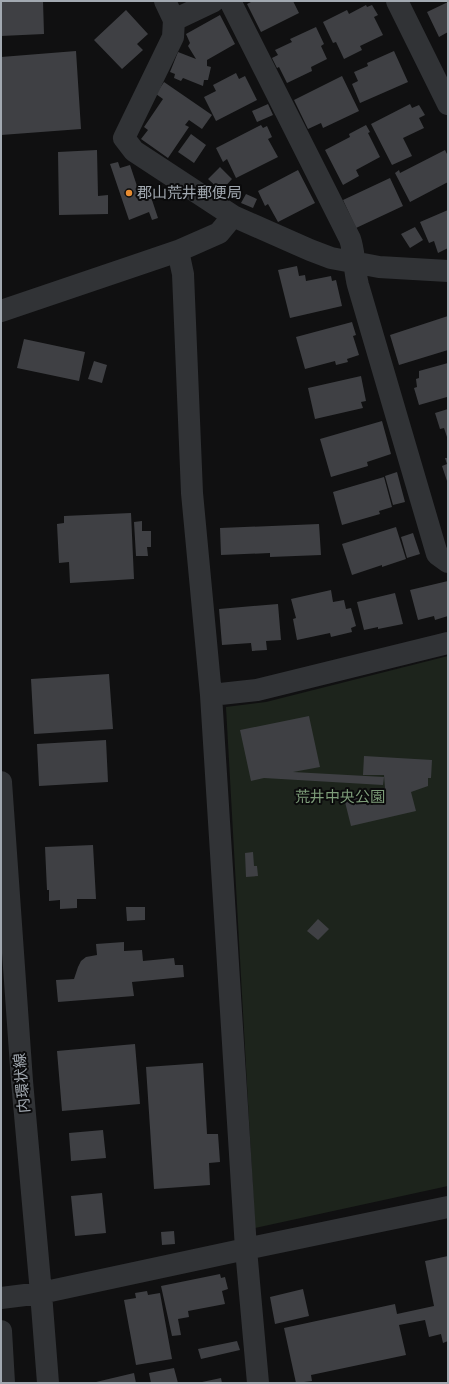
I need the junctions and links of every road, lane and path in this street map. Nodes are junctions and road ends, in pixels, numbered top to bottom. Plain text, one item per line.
1 (165, 1) edge
2 (214, 1) edge
3 (230, 1) edge
4 (397, 1) edge
5 (174, 20) junction
6 (448, 104) edge
7 (233, 216) junction
8 (178, 251) junction
9 (355, 262) junction
10 (448, 271) edge
11 (1, 311) edge
12 (448, 562) edge
13 (448, 643) edge
14 (211, 695) junction
15 (1, 782) edge
16 (448, 1207) edge
17 (246, 1248) junction
18 (41, 1293) junction
19 (1, 1298) edge
20 (1, 1331) edge
21 (4, 1383) edge
22 (48, 1383) edge
23 (258, 1383) edge

1 - 5 street
2 - 5 street
3 - 9 street
4 - 6 street
5 - 7 street
7 - 8 street
7 - 9 street
8 - 11 street
8 - 14 street
9 - 10 street
9 - 12 street
13 - 14 street
14 - 17 street
15 - 18 street, 内環状線
16 - 17 street
17 - 18 street
17 - 23 street
18 - 19 street
18 - 22 street, 内環状線
20 - 21 street

